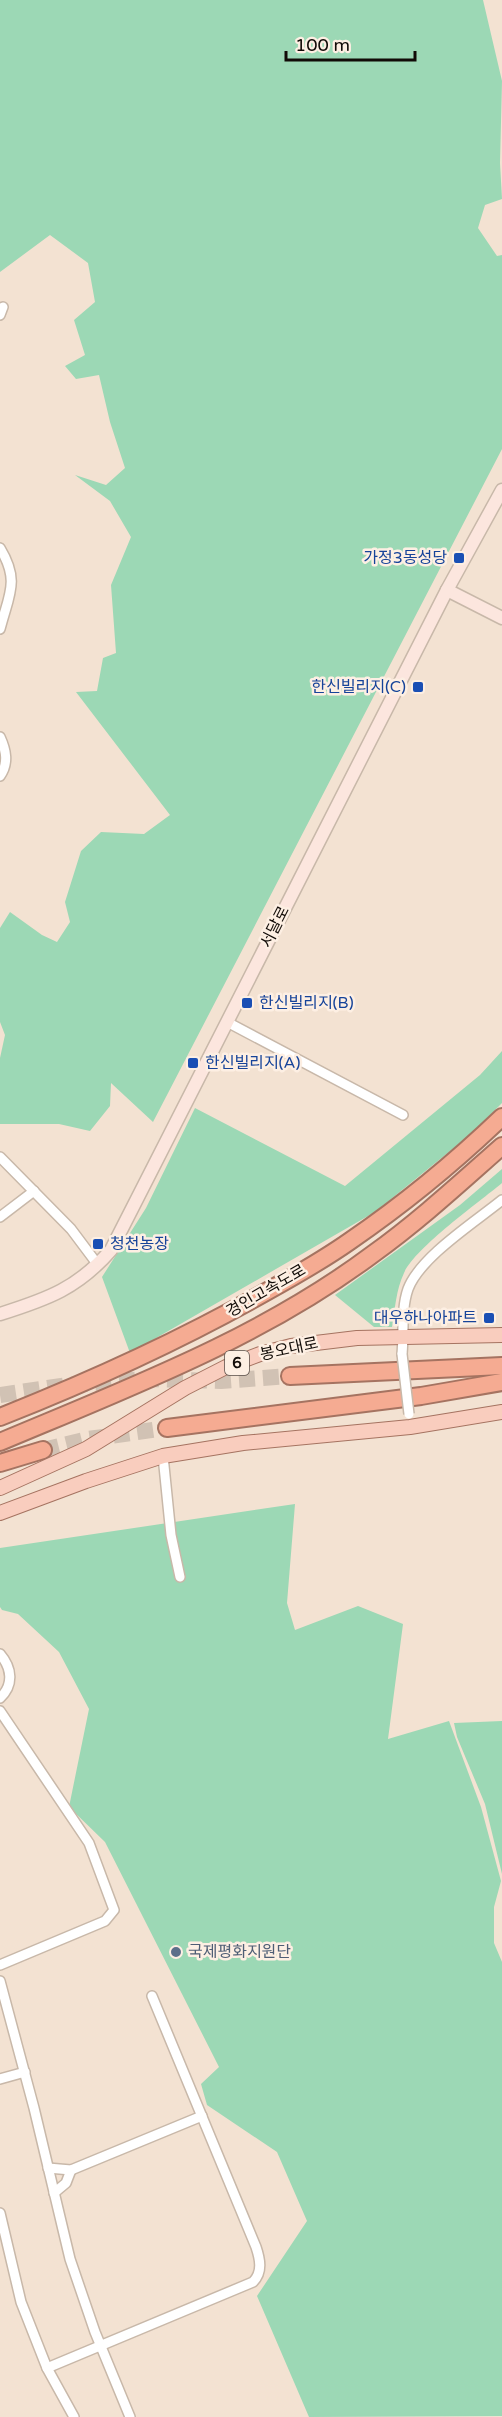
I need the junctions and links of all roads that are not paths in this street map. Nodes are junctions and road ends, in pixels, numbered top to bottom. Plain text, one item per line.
1 (502, 490) edge
2 (0, 548) edge
3 (447, 590) junction
4 (502, 618) edge
5 (0, 629) edge
6 (0, 736) edge
7 (0, 776) edge
8 (227, 1022) junction
9 (403, 1115) dead end
10 (502, 1117) edge
11 (502, 1146) edge
12 (0, 1157) edge
13 (34, 1191) junction
14 (502, 1200) edge
15 (0, 1217) edge
16 (98, 1265) junction
17 (0, 1314) edge
18 (502, 1335) edge
19 (404, 1337) junction
20 (502, 1366) edge
21 (290, 1377) tunnel mouth
22 (502, 1383) edge
23 (502, 1391) edge
24 (309, 1410) junction
25 (502, 1412) edge
26 (0, 1417) edge
27 (409, 1420) junction
28 (167, 1428) tunnel mouth
29 (0, 1442) edge
30 (43, 1450) tunnel mouth
31 (163, 1456) junction
32 (0, 1463) edge
33 (0, 1488) edge
34 (0, 1513) edge
35 (180, 1577) dead end
36 (0, 1654) edge
37 (0, 1698) edge
38 (0, 1711) edge
39 (0, 1965) edge
40 (0, 1981) edge
41 (152, 1996) dead end
42 (25, 2072) junction
43 (0, 2079) edge
44 (202, 2116) junction
45 (48, 2168) junction
46 (71, 2170) junction
47 (54, 2193) junction
48 (0, 2213) edge
49 (100, 2345) junction
50 (47, 2367) junction
51 (74, 2417) edge
52 (130, 2417) edge

1 - 3 street, 서달로
2 - 5 street
3 - 4 street
3 - 8 street, 서달로
6 - 7 street
8 - 9 street
8 - 16 street, 서달로
10 - 26 highway, 경인고속도로
11 - 29 highway, 경인고속도로
12 - 13 street
13 - 15 street
13 - 16 street
14 - 19 street
16 - 17 street, 서달로
18 - 19 main road, 봉오대로 / 6
19 - 27 street, bridge
19 - 33 main road, 봉오대로 / 6
20 - 21 highway, 봉오대로
22 - 24 highway
23 - 24 highway
24 - 28 highway
25 - 27 main road
27 - 31 main road
30 - 32 highway
31 - 34 main road
31 - 35 street
36 - 37 street
38 - 39 street
40 - 42 street
41 - 44 street
42 - 43 street
42 - 45 street
44 - 46 street
44 - 49 street
45 - 46 street
45 - 47 street
46 - 47 street
47 - 49 street
48 - 50 street
49 - 50 street
49 - 52 street
50 - 51 street

